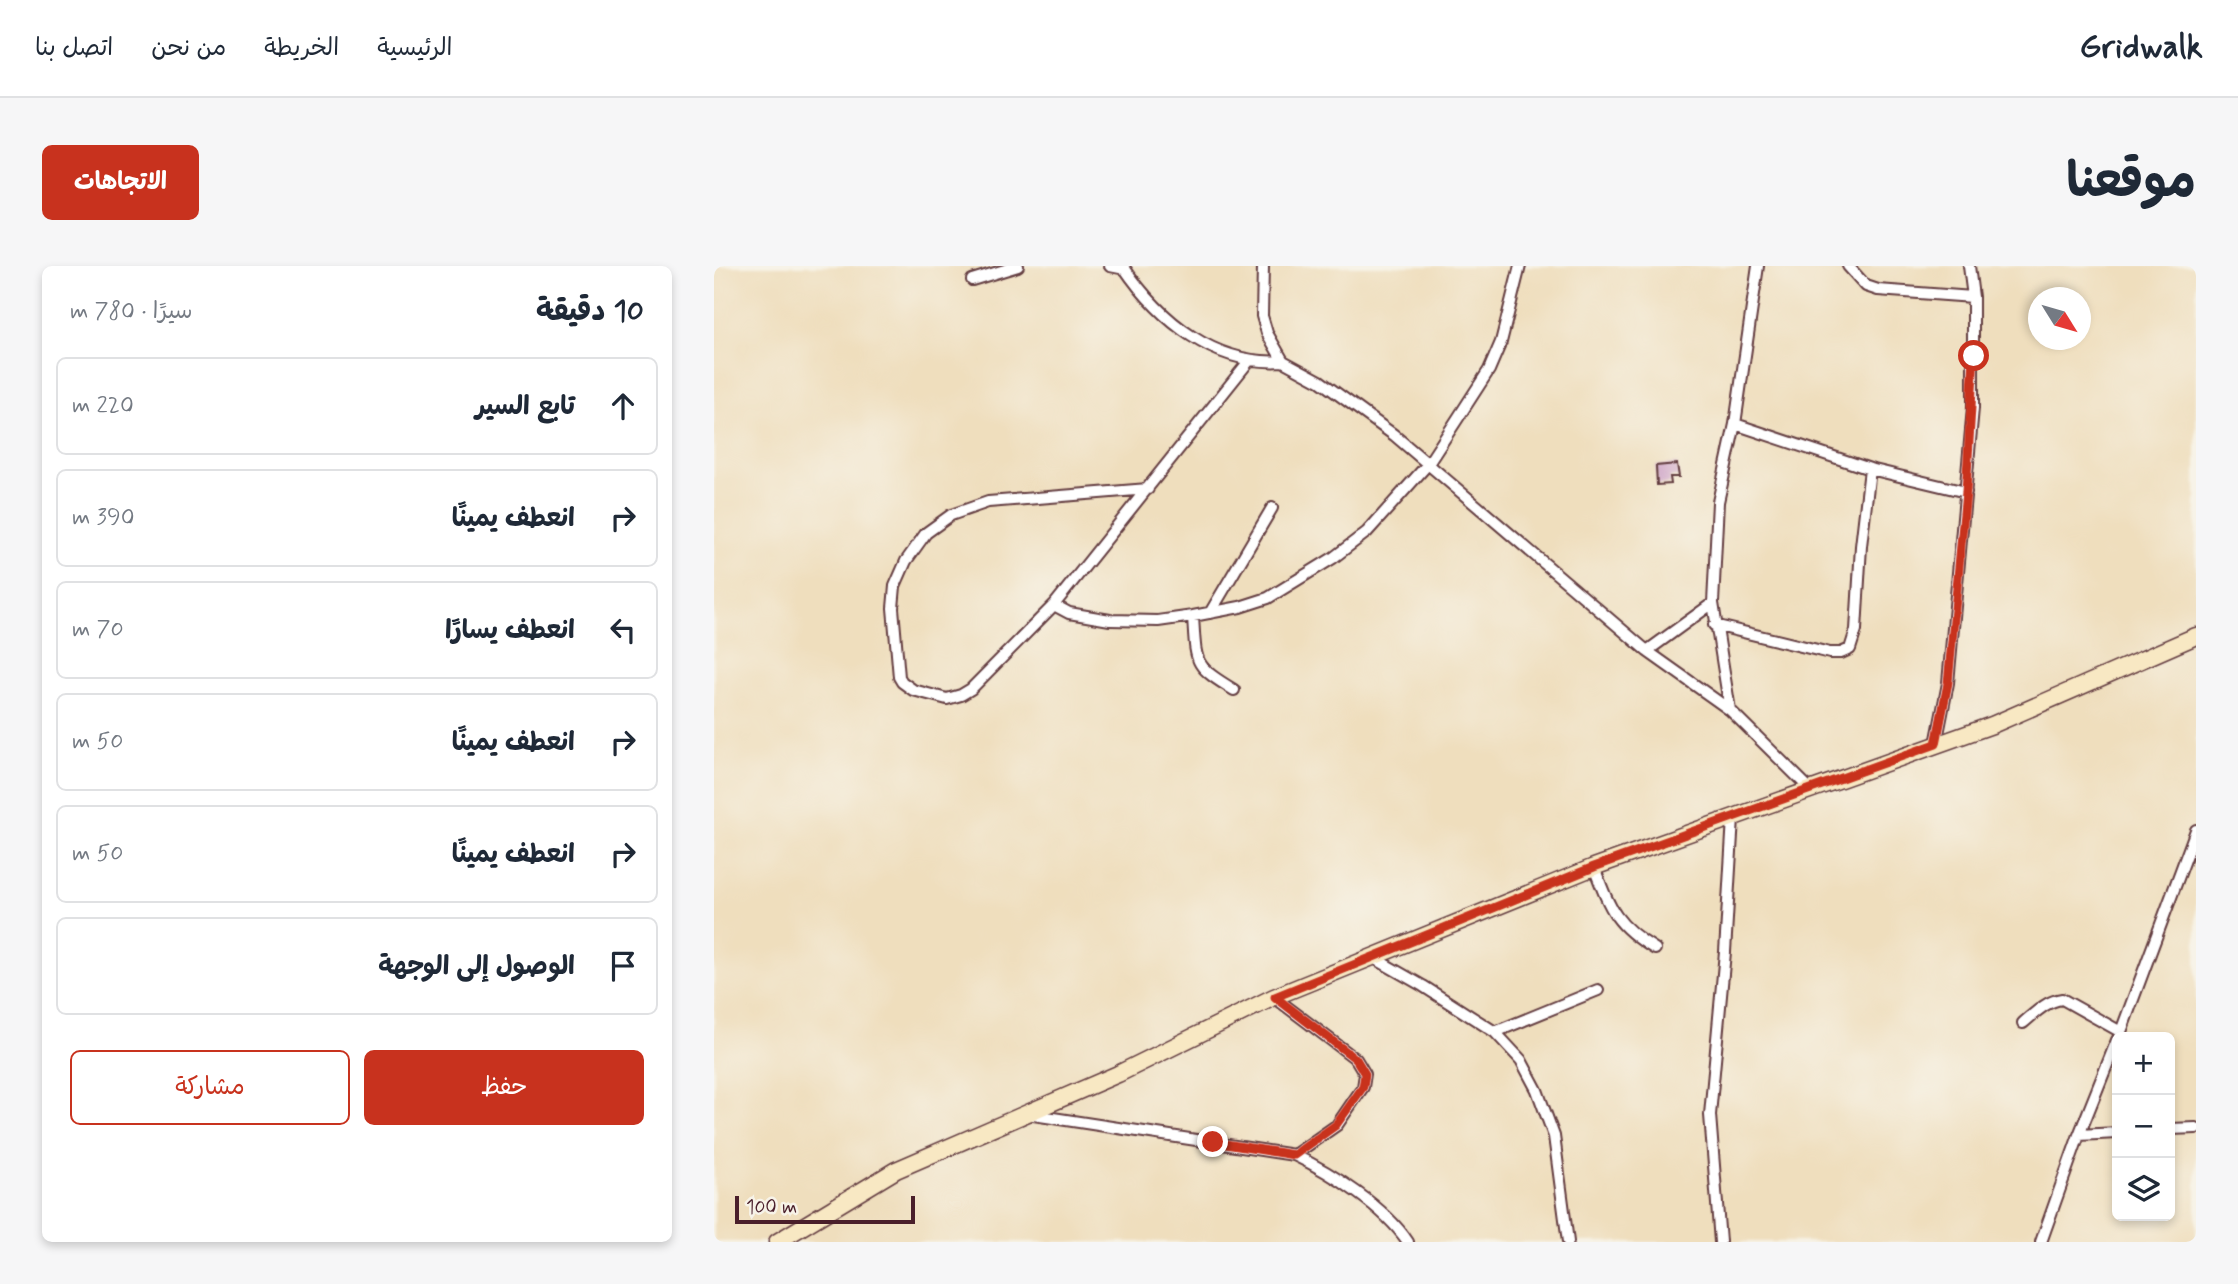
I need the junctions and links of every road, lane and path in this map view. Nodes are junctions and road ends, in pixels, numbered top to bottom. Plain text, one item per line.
1 (1018, 266) edge
2 (1110, 266) edge
3 (1263, 266) edge
4 (1520, 266) edge
5 (1758, 266) edge
6 (1848, 266) edge
7 (1969, 266) edge
8 (1124, 268) edge
9 (972, 280) dead end
10 (1973, 297) junction
11 (1249, 361) junction
12 (1283, 361) junction
13 (1735, 424) junction
14 (1428, 464) junction
15 (1870, 469) junction
16 (1148, 489) junction
17 (1966, 492) junction
18 (1272, 508) dead end
19 (1713, 603) junction
20 (1054, 606) junction
21 (1210, 613) junction
22 (1193, 617) junction
23 (1714, 625) junction
24 (2196, 636) edge
25 (1647, 651) junction
26 (1234, 690) dead end
27 (1730, 710) junction
28 (1936, 744) junction
29 (1811, 790) junction
30 (1733, 818) junction
31 (2196, 830) edge
32 (1594, 867) junction
33 (1655, 949) dead end
34 (1374, 958) junction
35 (1598, 990) dead end
36 (1275, 997) junction
37 (2023, 1023) dead end
38 (1495, 1032) junction
39 (2112, 1032) edge
40 (2121, 1032) edge
41 (2112, 1054) edge
42 (1025, 1113) junction
43 (2196, 1128) edge
44 (2175, 1129) edge
45 (2112, 1133) edge
46 (2079, 1135) junction
47 (1294, 1155) junction
48 (777, 1242) edge
49 (1408, 1242) edge
50 (1568, 1242) edge
51 (1720, 1242) edge
52 (2041, 1242) edge

1 - 9 street
2 - 8 street
3 - 12 street
4 - 14 street
5 - 13 street
6 - 10 street
7 - 10 street
8 - 11 street
10 - 17 street
11 - 12 street
11 - 16 street
12 - 14 street
13 - 15 street
13 - 19 street
14 - 21 street
14 - 25 street
15 - 17 street
15 - 23 street
16 - 20 street
16 - 20 street
17 - 28 street
18 - 21 street
19 - 23 street
19 - 25 street
20 - 22 street
21 - 22 street
22 - 26 street
23 - 27 street
24 - 28 main road
25 - 27 street
27 - 29 street
28 - 29 main road
29 - 30 main road
30 - 32 main road
30 - 51 street
31 - 40 street
32 - 33 street
32 - 34 main road
34 - 36 main road
34 - 38 street
35 - 38 street
36 - 42 main road
36 - 47 street
37 - 39 street
38 - 50 street
41 - 46 street
42 - 47 street
42 - 48 main road
43 - 44 street
45 - 46 street
46 - 52 street
47 - 49 street

